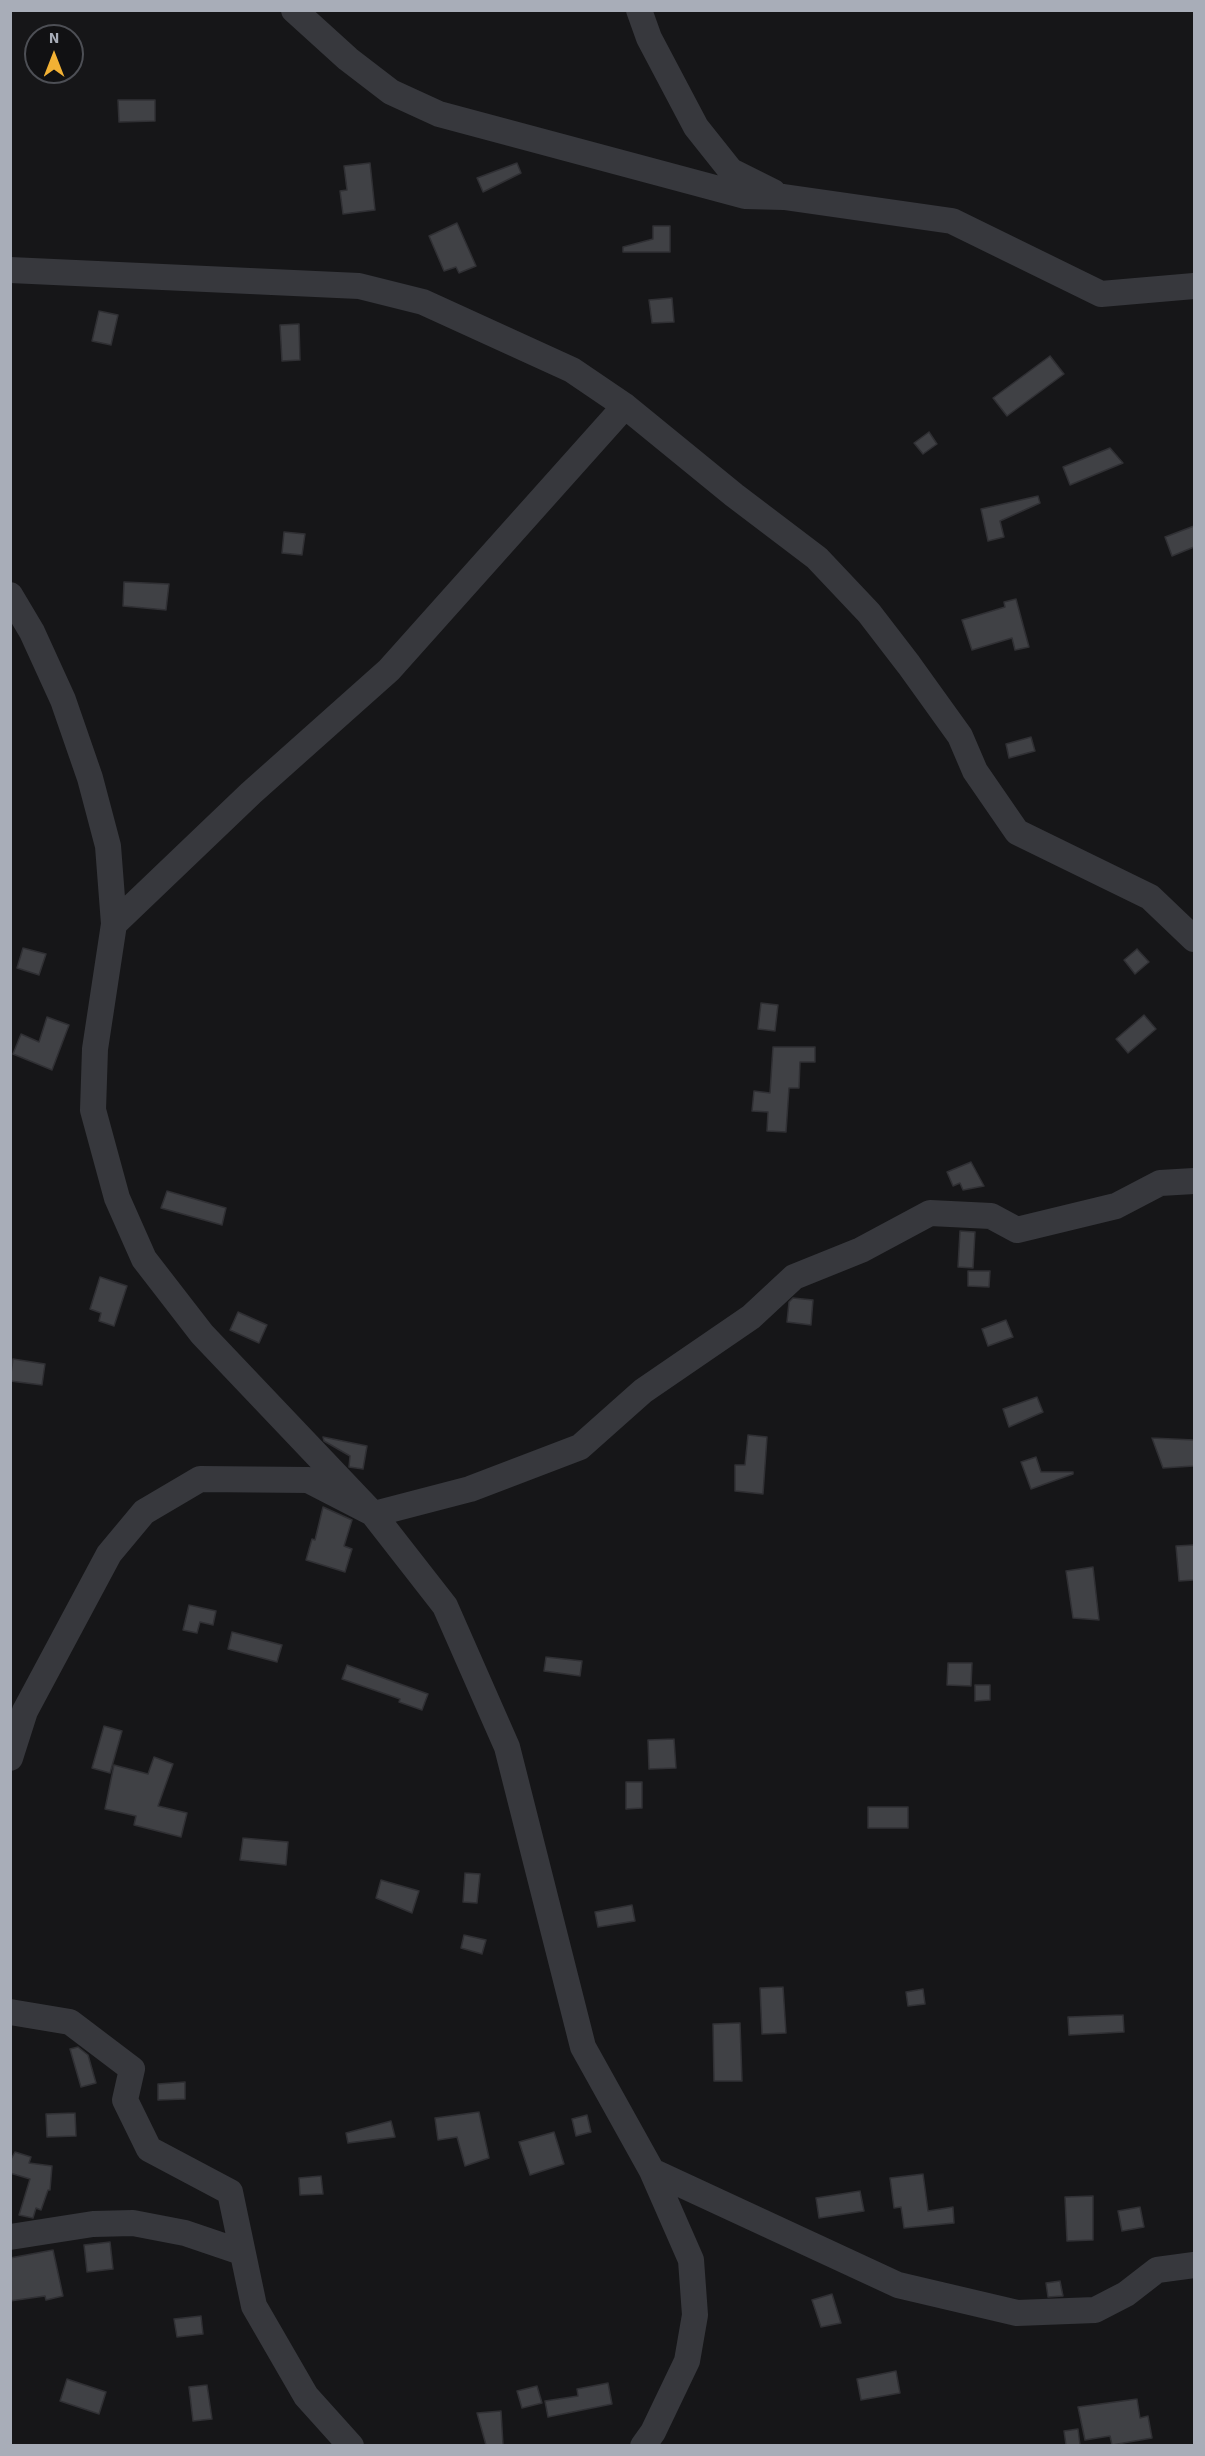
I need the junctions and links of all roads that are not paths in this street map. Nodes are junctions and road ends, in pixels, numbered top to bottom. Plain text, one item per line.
1 (294, 10) edge
2 (639, 10) edge
3 (784, 197) junction
4 (10, 270) edge
5 (1194, 286) edge
6 (625, 406) junction
7 (10, 595) edge
8 (114, 924) junction
9 (1194, 939) edge
10 (1194, 1181) edge
11 (374, 1515) junction
12 (10, 1758) edge
13 (10, 2012) edge
14 (652, 2171) junction
15 (10, 2237) edge
16 (241, 2252) junction
17 (1194, 2265) edge
18 (351, 2445) edge
19 (643, 2445) edge

1 - 3 street
2 - 3 street
3 - 5 street
4 - 6 street
6 - 8 street
6 - 9 street
7 - 8 street
8 - 11 street
10 - 11 street
11 - 12 street
11 - 14 street
13 - 16 street
14 - 17 street
14 - 19 street
15 - 16 street
16 - 18 street

